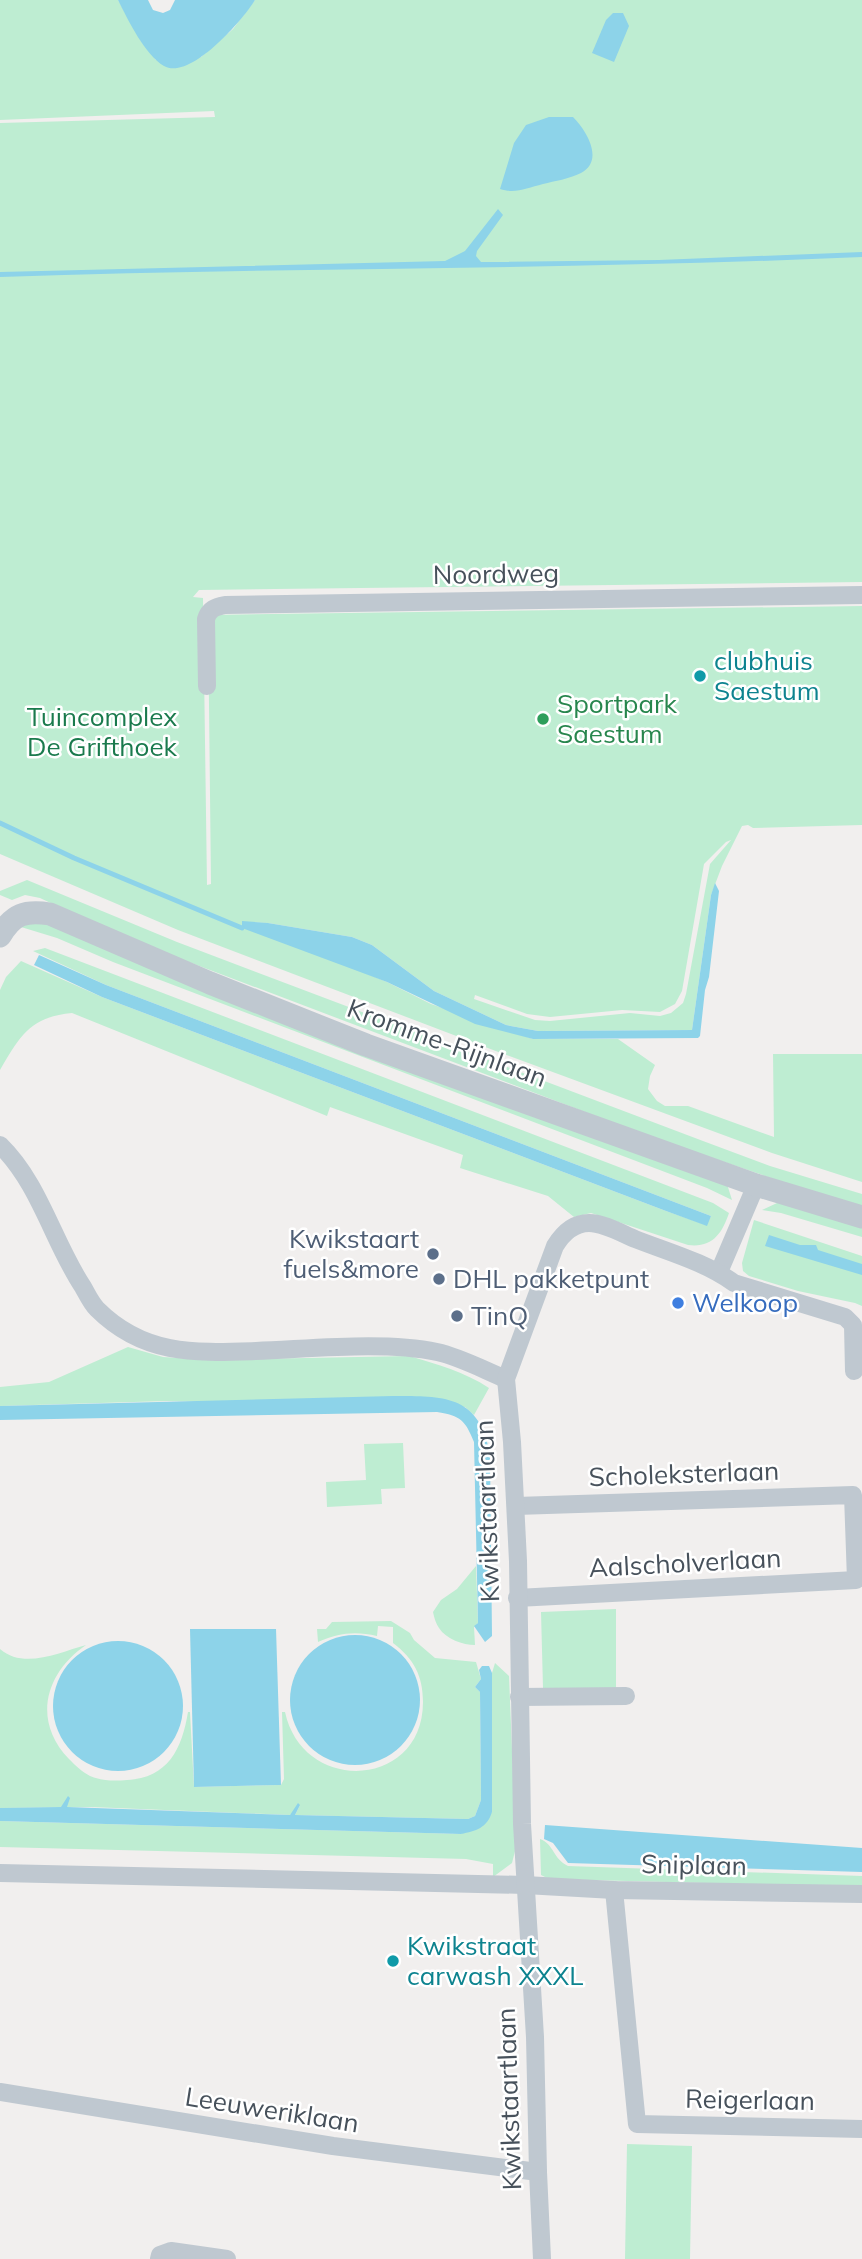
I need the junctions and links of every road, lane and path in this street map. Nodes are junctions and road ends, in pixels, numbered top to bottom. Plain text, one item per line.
1 (862, 594) edge
2 (207, 686) dead end
3 (0, 936) edge
4 (0, 1145) edge
5 (756, 1185) junction
6 (862, 1217) edge
7 (719, 1272) junction
8 (854, 1371) dead end
9 (506, 1379) junction
10 (516, 1506) junction
11 (856, 1580) joint
12 (517, 1598) junction
13 (626, 1696) dead end
14 (519, 1697) junction
15 (0, 1873) edge
16 (525, 1885) junction
17 (614, 1891) junction
18 (862, 1894) edge
19 (0, 2092) edge
20 (862, 2129) edge
21 (538, 2172) junction
22 (159, 2259) edge
23 (227, 2259) edge
24 (542, 2259) edge

1 - 2 street, Noordweg
3 - 5 street, Kromme-Rijnlaan
4 - 9 street
5 - 6 street, Kromme-Rijnlaan
5 - 7 street
7 - 8 street
7 - 9 street
9 - 10 street, Kwikstaartlaan
10 - 11 street, Scholeksterlaan
10 - 12 street, Kwikstaartlaan
11 - 12 street, Aalscholverlaan
12 - 14 street, Kwikstaartlaan
13 - 14 street
14 - 16 street, Kwikstaartlaan
15 - 16 street
16 - 17 street, Sniplaan
16 - 21 street, Kwikstaartlaan
17 - 18 street, Sniplaan
17 - 20 street, Reigerlaan
19 - 21 street, Leeuweriklaan
21 - 24 street, Kwikstaartlaan
22 - 23 street

